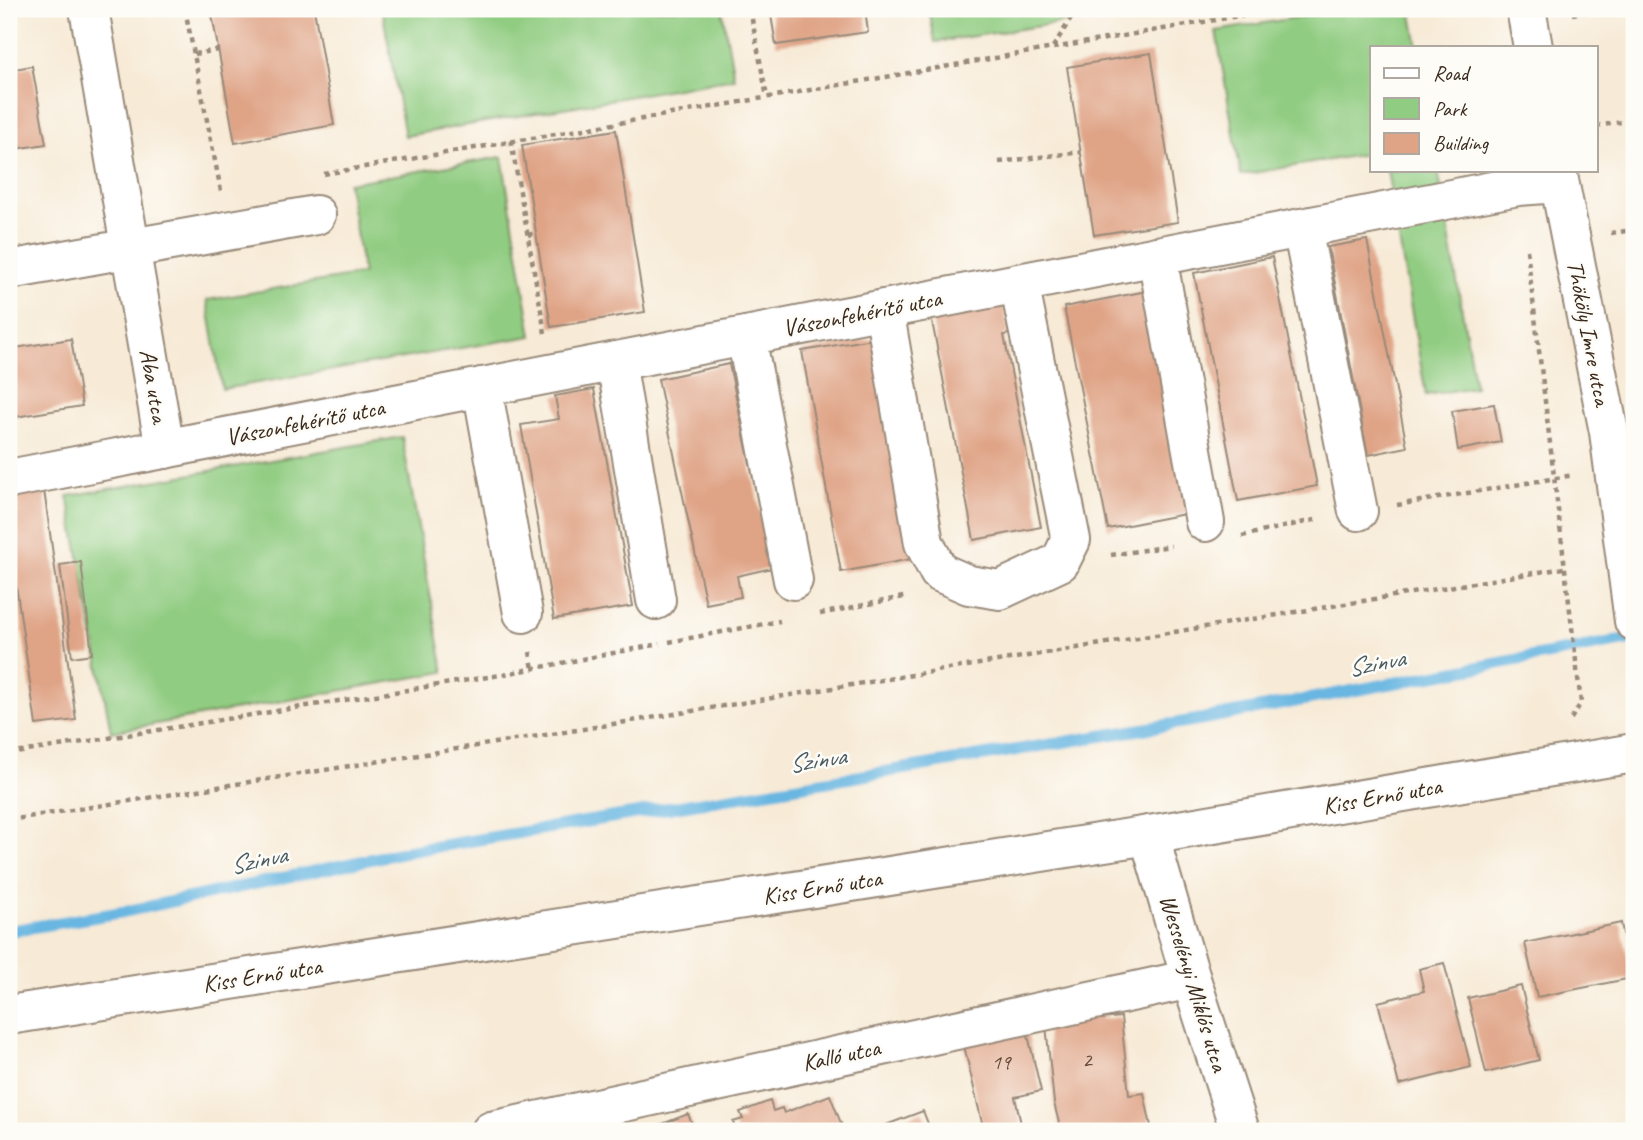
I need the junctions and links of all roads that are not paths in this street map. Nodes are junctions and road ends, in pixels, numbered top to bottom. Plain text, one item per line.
1 (89, 9) edge
2 (1526, 9) edge
3 (1534, 46) edge
4 (1558, 176) edge
5 (317, 215) dead end
6 (1302, 228) junction
7 (130, 249) junction
8 (1157, 256) junction
9 (9, 270) edge
10 (1019, 283) junction
11 (884, 309) junction
12 (746, 337) junction
13 (616, 361) junction
14 (482, 387) junction
15 (165, 449) junction
16 (1624, 468) edge
17 (9, 479) edge
18 (1358, 511) dead end
19 (1205, 522) dead end
20 (793, 580) dead end
21 (656, 600) dead end
22 (523, 613) dead end
23 (1634, 621) edge
24 (1634, 753) edge
25 (1149, 835) junction
26 (1191, 979) junction
27 (9, 1015) edge
28 (491, 1131) edge
29 (1240, 1131) edge

1 - 7 street, Aba utca
2 - 3 street
4 - 6 street, Vászonfehérítő utca
4 - 16 street, Thököly Imre utca
5 - 7 street
6 - 8 street, Vászonfehérítő utca
6 - 18 street
7 - 9 street
7 - 15 street, Aba utca
8 - 10 street, Vászonfehérítő utca
8 - 19 street
10 - 11 street, Vászonfehérítő utca
10 - 11 street
11 - 12 street, Vászonfehérítő utca
12 - 13 street, Vászonfehérítő utca
12 - 20 street
13 - 14 street, Vászonfehérítő utca
13 - 21 street
14 - 15 street, Vászonfehérítő utca
14 - 22 street
15 - 17 street, Aba utca
16 - 23 street, Thököly Imre utca
24 - 25 street, Kiss Ernő utca
25 - 26 street, Wesselényi Miklós utca
25 - 27 street, Kiss Ernő utca
26 - 28 street, Kalló utca
26 - 29 street, Wesselényi Miklós utca

